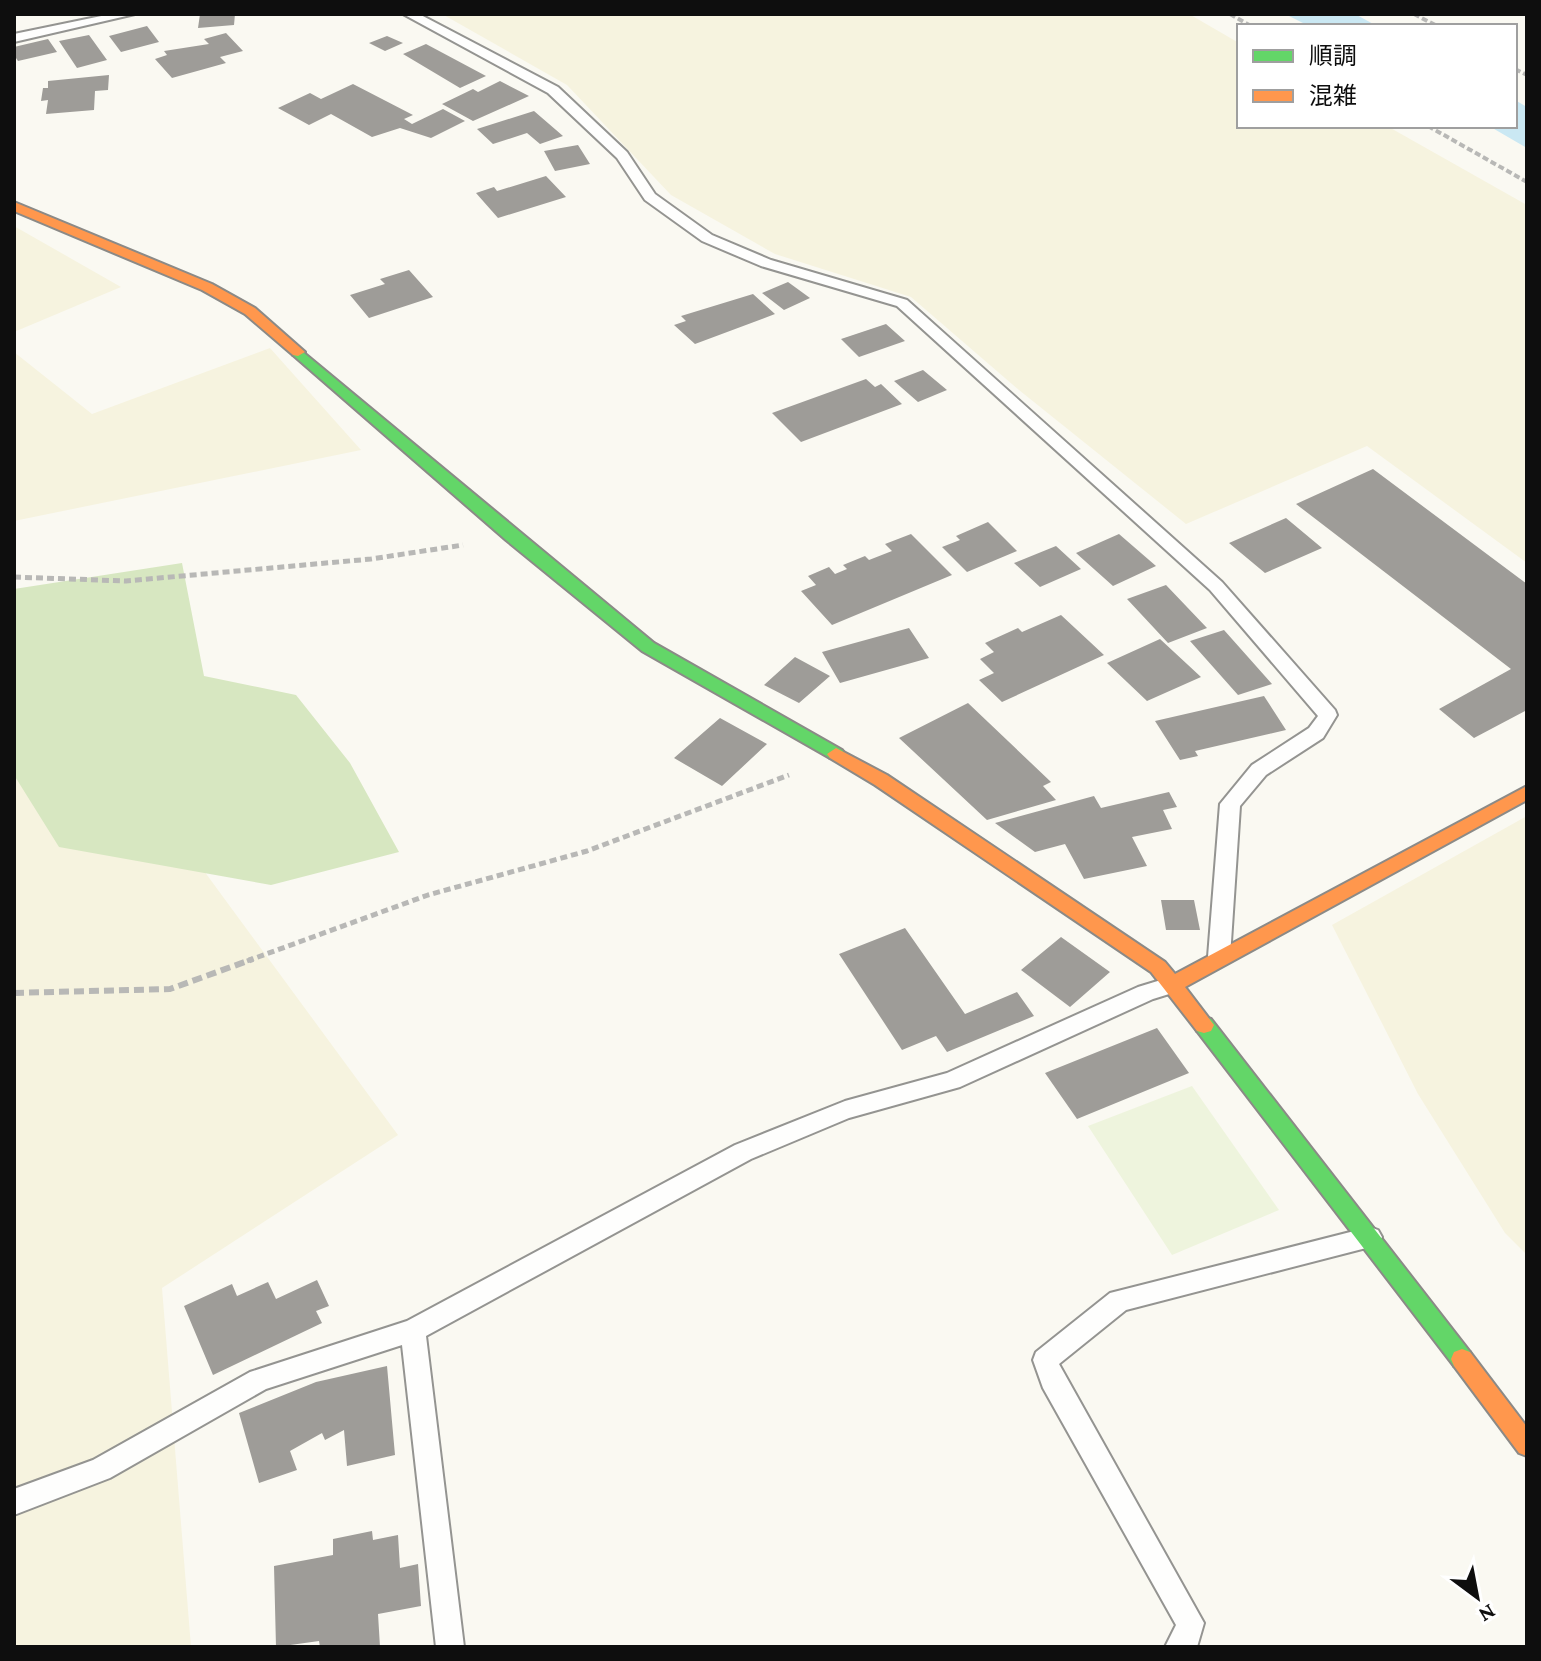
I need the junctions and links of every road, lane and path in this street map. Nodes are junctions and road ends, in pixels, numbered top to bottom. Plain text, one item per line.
1 (129, 14) edge
2 (409, 14) edge
3 (1230, 14) edge
4 (1414, 14) edge
5 (1248, 24) edge
6 (1433, 24) edge
7 (14, 38) edge
8 (1432, 128) edge
9 (1527, 182) edge
10 (14, 206) edge
11 (512, 536) junction
12 (14, 577) edge
13 (839, 756) junction
14 (1527, 792) edge
15 (1219, 957) junction
16 (1174, 984) junction
17 (14, 993) edge
18 (1370, 1237) junction
19 (413, 1330) junction
20 (1527, 1445) edge
21 (14, 1502) edge
22 (450, 1647) edge
23 (1179, 1647) edge

1 - 7 lane
2 - 15 lane
3 - 5 path
4 - 6 path
8 - 9 path
10 - 11 street
11 - 12 path
11 - 13 street
13 - 16 street
13 - 17 path
14 - 15 street
15 - 16 street
16 - 18 street
16 - 19 lane
18 - 20 street
18 - 23 lane
19 - 21 lane
19 - 22 lane

